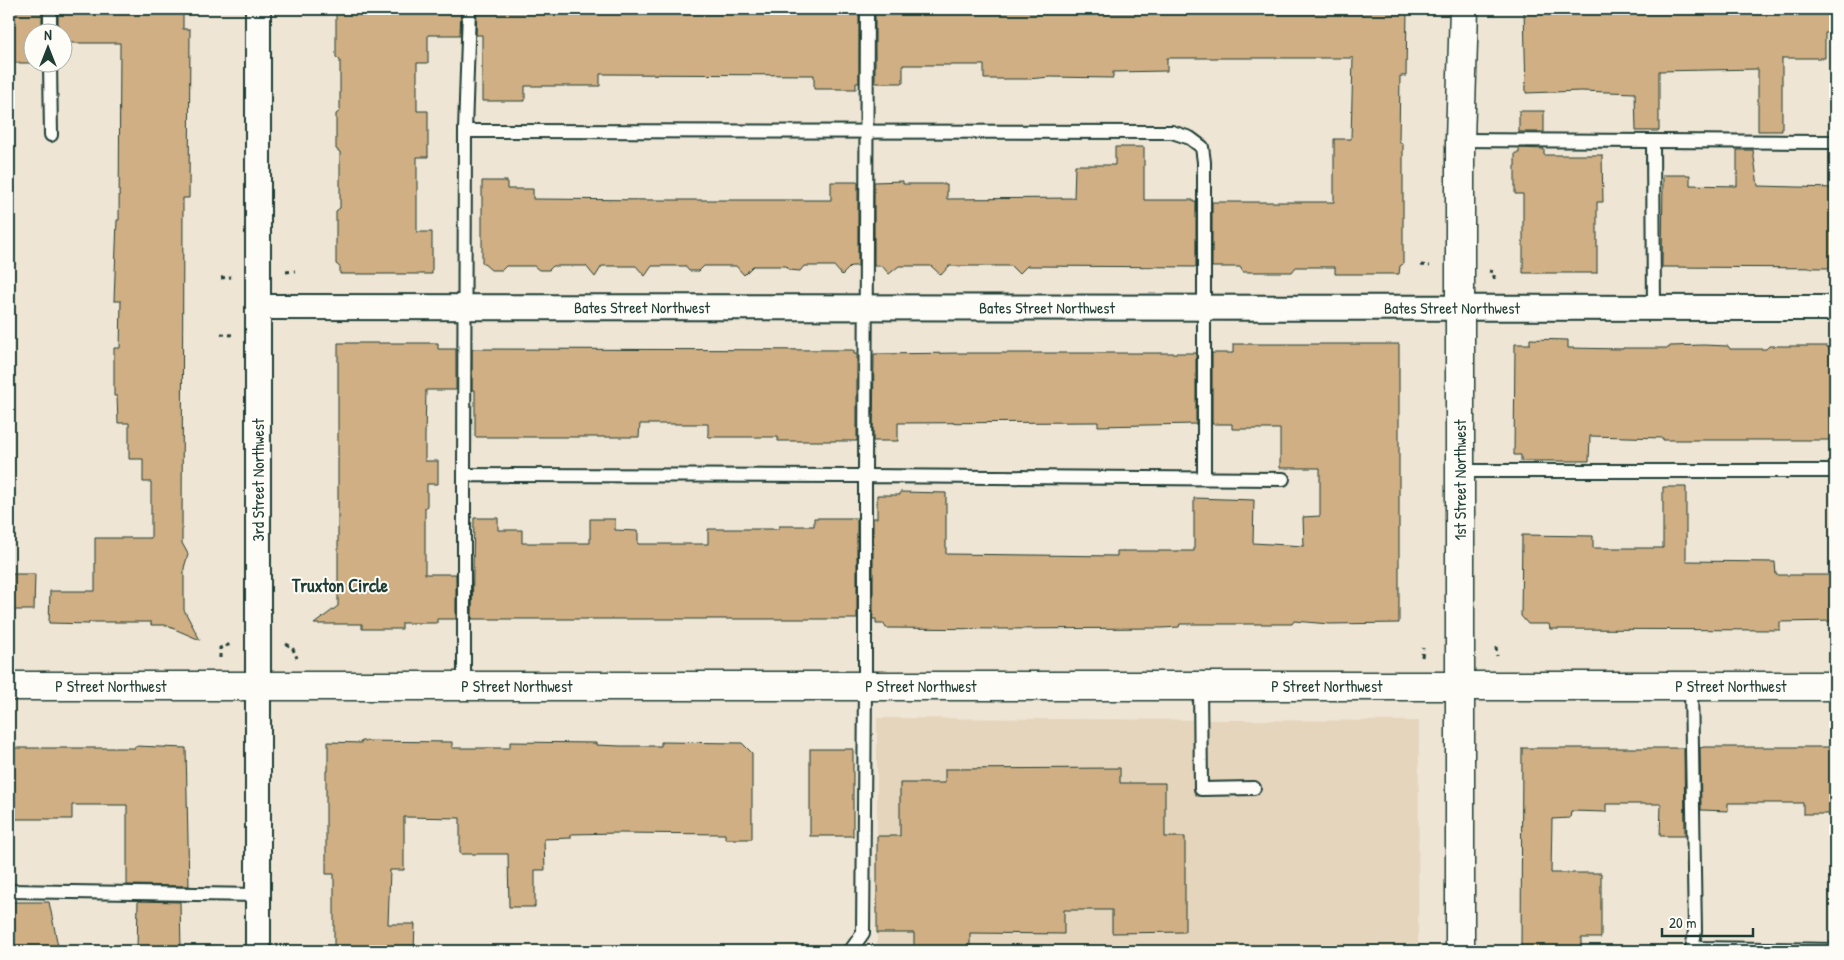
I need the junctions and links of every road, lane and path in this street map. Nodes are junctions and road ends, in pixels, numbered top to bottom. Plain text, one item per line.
1 (50, 9) edge
2 (258, 9) edge
3 (469, 9) edge
4 (867, 9) edge
5 (1464, 9) edge
6 (50, 22) edge
7 (50, 72) edge
8 (465, 131) junction
9 (868, 131) junction
10 (51, 135) dead end
11 (1460, 140) junction
12 (1653, 141) junction
13 (1835, 142) edge
14 (295, 271) dead end
15 (283, 272) dead end
16 (1494, 272) dead end
17 (232, 276) dead end
18 (221, 278) dead end
19 (1494, 281) dead end
20 (258, 307) junction
21 (465, 307) junction
22 (866, 307) junction
23 (1203, 307) junction
24 (1460, 308) junction
25 (1654, 308) junction
26 (1835, 308) edge
27 (221, 334) dead end
28 (232, 335) dead end
29 (1460, 471) junction
30 (1835, 471) edge
31 (464, 476) junction
32 (865, 476) junction
33 (1204, 478) junction
34 (1283, 478) dead end
35 (284, 643) dead end
36 (231, 644) dead end
37 (1496, 647) dead end
38 (1423, 648) dead end
39 (220, 658) dead end
40 (297, 658) dead end
41 (1421, 658) dead end
42 (1497, 659) dead end
43 (9, 686) edge
44 (258, 686) junction
45 (464, 686) junction
46 (865, 686) junction
47 (1200, 686) junction
48 (1460, 686) junction
49 (1691, 686) junction
50 (1835, 686) edge
51 (1254, 788) dead end
52 (9, 891) edge
53 (258, 895) junction
54 (1692, 950) edge
55 (1835, 950) edge
56 (258, 951) edge
57 (848, 951) edge
58 (1460, 951) edge

1 - 6 lane
2 - 20 street, 3rd Street Northwest
3 - 8 lane
4 - 9 lane
5 - 11 street, 1st Street Northwest
7 - 10 lane
8 - 9 lane
8 - 21 lane
9 - 22 lane
9 - 23 lane
11 - 12 lane
11 - 24 street, 1st Street Northwest
12 - 13 lane
12 - 25 lane
14 - 15 path
16 - 19 path
17 - 18 path
20 - 21 street, Bates Street Northwest
20 - 44 street, 3rd Street Northwest
21 - 22 street, Bates Street Northwest
21 - 31 lane
22 - 23 street, Bates Street Northwest
22 - 32 lane
23 - 24 street, Bates Street Northwest
23 - 33 lane
24 - 25 street, Bates Street Northwest
24 - 29 street, 1st Street Northwest
25 - 26 street, Bates Street Northwest
27 - 28 path
29 - 30 lane
29 - 48 street, 1st Street Northwest
31 - 32 lane
31 - 45 lane
32 - 33 lane
32 - 46 lane
33 - 34 lane
35 - 40 path
36 - 39 path
37 - 42 path
38 - 41 path
43 - 44 street, P Street Northwest
44 - 45 street, P Street Northwest
44 - 53 street, 3rd Street Northwest
45 - 46 street, P Street Northwest
46 - 47 street, P Street Northwest
46 - 57 lane
47 - 48 street, P Street Northwest
47 - 51 lane
48 - 49 street, P Street Northwest
48 - 58 street, 1st Street Northwest
49 - 50 street, P Street Northwest
49 - 54 lane
52 - 53 lane
53 - 56 street, 3rd Street Northwest
54 - 55 lane

